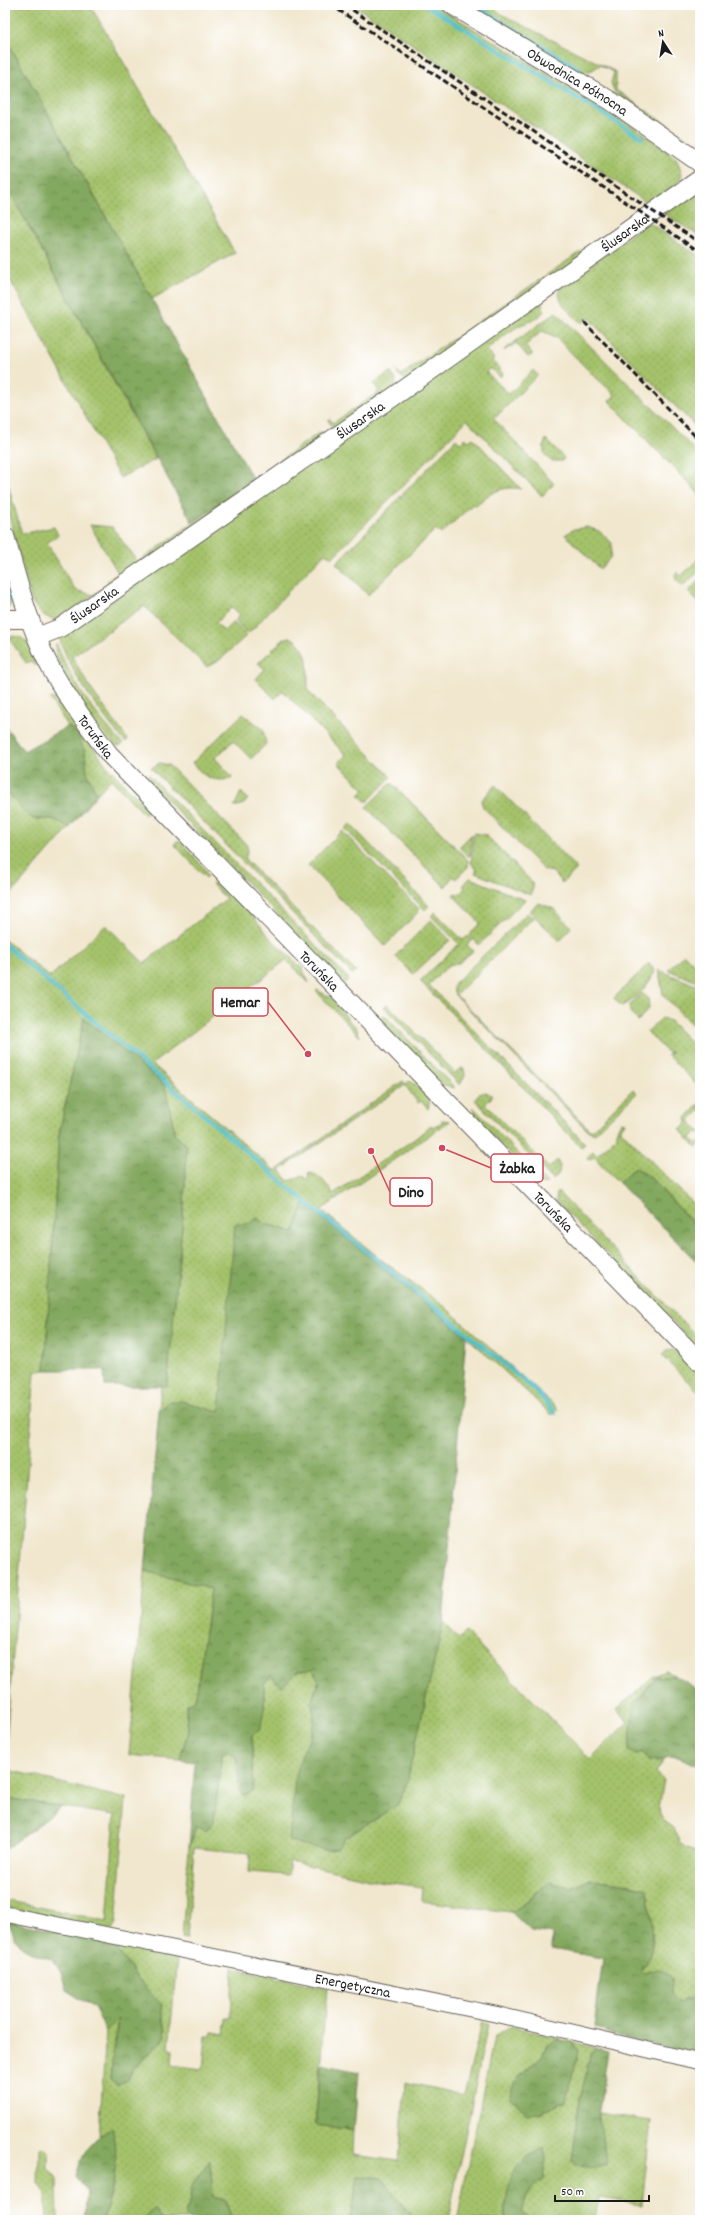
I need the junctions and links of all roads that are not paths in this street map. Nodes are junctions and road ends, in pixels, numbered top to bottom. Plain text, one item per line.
1 (452, 5) edge
2 (700, 163) edge
3 (700, 179) edge
4 (5, 536) edge
5 (5, 619) edge
6 (30, 619) junction
7 (37, 637) junction
8 (700, 1362) edge
9 (5, 1914) edge
10 (700, 2062) edge

1 - 2 street, Obwodnica Północna
3 - 7 street, Ślusarska
4 - 6 street, Toruńska
5 - 6 street
6 - 7 street, Toruńska
7 - 8 street, Toruńska
9 - 10 street, Energetyczna

